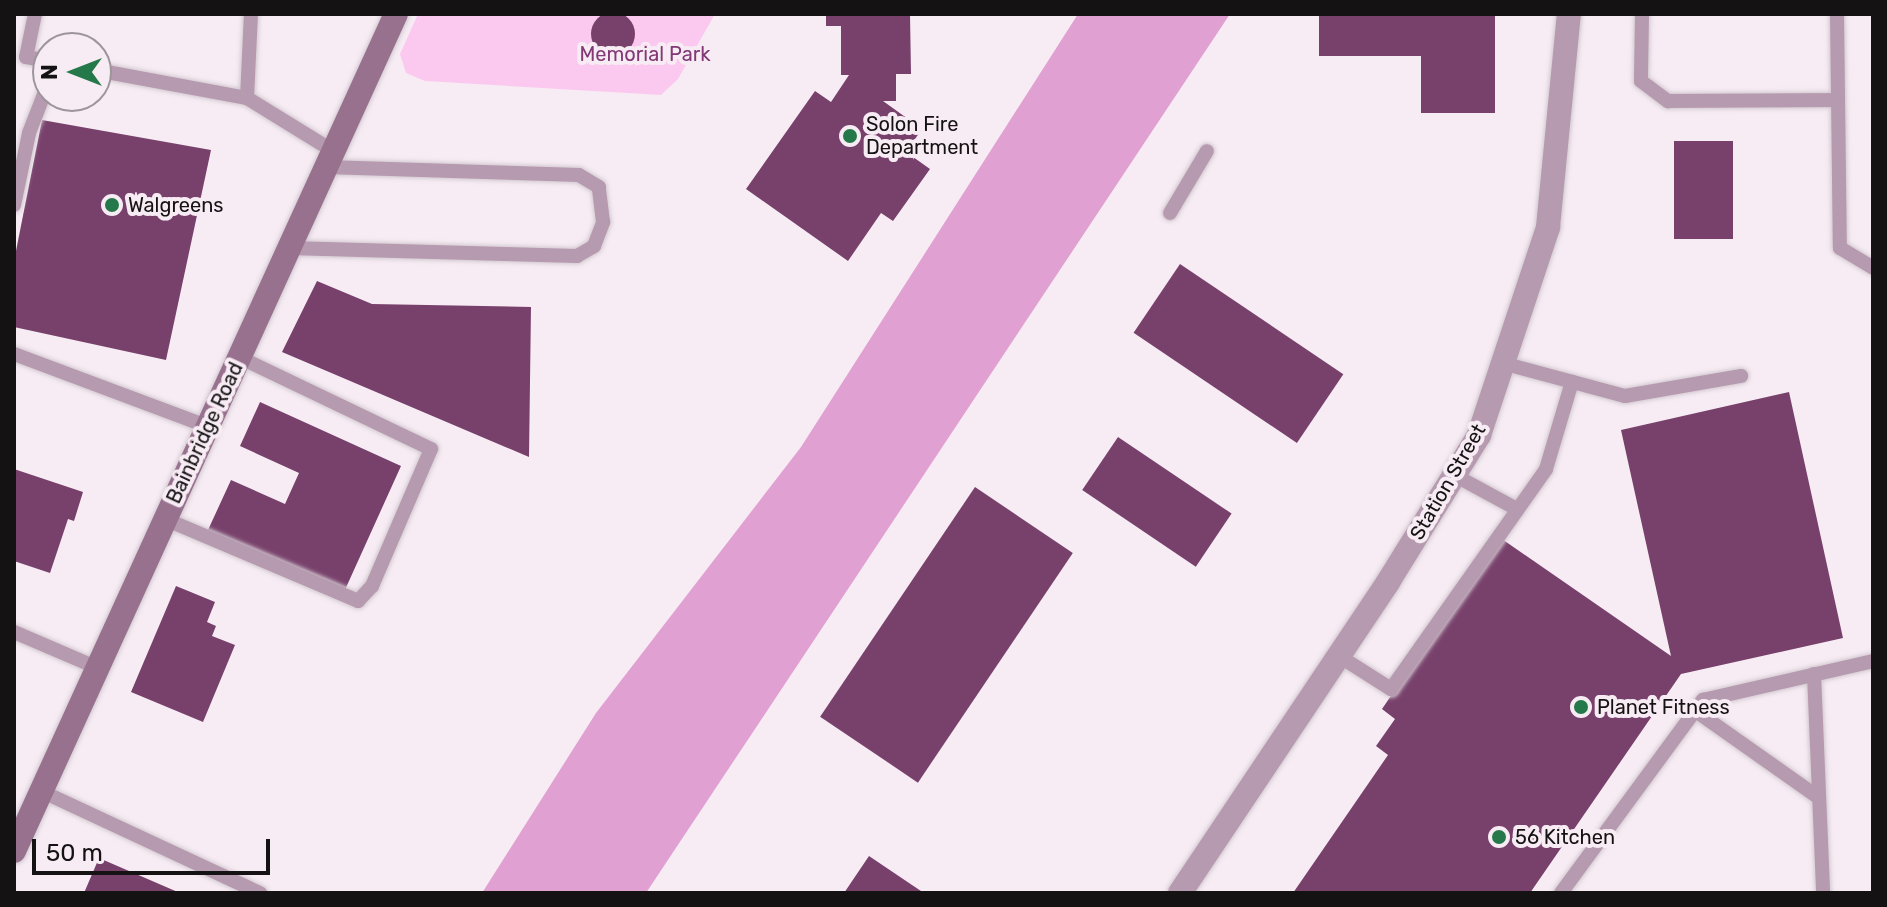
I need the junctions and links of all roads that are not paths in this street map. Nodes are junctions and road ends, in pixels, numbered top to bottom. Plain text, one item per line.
1 (35, 14) edge
2 (251, 14) edge
3 (396, 14) edge
4 (1569, 14) edge
5 (1642, 14) edge
6 (1837, 14) edge
7 (32, 58) edge
8 (112, 73) edge
9 (247, 98) junction
10 (1838, 100) junction
11 (37, 112) edge
12 (1207, 151) dead end
13 (330, 159) junction
14 (14, 205) edge
15 (1170, 213) dead end
16 (289, 248) junction
17 (1873, 268) edge
18 (14, 354) edge
19 (239, 357) junction
20 (1506, 364) junction
21 (1741, 376) dead end
22 (1572, 382) junction
23 (207, 426) junction
24 (1454, 475) junction
25 (1517, 509) junction
26 (165, 519) junction
27 (14, 632) edge
28 (1339, 656) junction
29 (1873, 661) edge
30 (98, 668) junction
31 (1814, 674) junction
32 (1693, 709) junction
33 (41, 791) junction
34 (1819, 798) junction
35 (14, 851) edge
36 (260, 893) edge
37 (1180, 893) edge
38 (1561, 893) edge
39 (1823, 893) edge

1 - 7 lane
2 - 9 lane
3 - 13 street, Bainbridge Road
4 - 20 street, Station Street
5 - 10 lane
6 - 10 lane
8 - 9 lane
9 - 13 lane
10 - 17 lane
11 - 14 lane
12 - 15 lane
13 - 16 street, Bainbridge Road
13 - 16 lane
16 - 19 street, Bainbridge Road
18 - 23 lane
19 - 23 street, Bainbridge Road
19 - 26 lane
20 - 22 lane
20 - 24 street, Station Street
21 - 22 lane
22 - 25 lane
23 - 26 street, Bainbridge Road
24 - 25 lane
24 - 28 street, Station Street
25 - 28 lane
26 - 30 street, Bainbridge Road
27 - 30 lane
28 - 37 street, Station Street
29 - 31 lane
30 - 33 street, Bainbridge Road
31 - 32 lane
31 - 34 lane
32 - 34 lane
32 - 38 lane
33 - 35 street, Bainbridge Road
33 - 36 lane
34 - 39 lane

